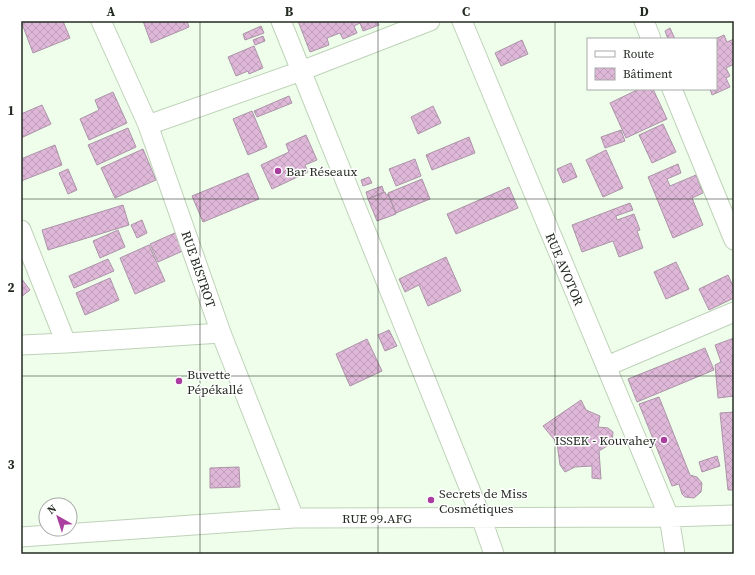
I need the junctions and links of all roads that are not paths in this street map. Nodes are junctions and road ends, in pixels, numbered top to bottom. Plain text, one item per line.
1 (101, 21) edge
2 (281, 21) edge
3 (430, 21) edge
4 (462, 21) edge
5 (644, 21) edge
6 (652, 38) edge
7 (300, 71) junction
8 (672, 90) edge
9 (148, 125) junction
10 (21, 230) edge
11 (734, 240) edge
12 (734, 312) edge
13 (221, 333) junction
14 (66, 344) junction
15 (21, 345) edge
16 (607, 366) junction
17 (734, 515) edge
18 (481, 517) junction
19 (669, 517) junction
20 (294, 518) junction
21 (21, 537) edge
22 (494, 554) edge
23 (675, 554) edge

1 - 9 street, RUE BISTROT
2 - 7 street
3 - 7 street
4 - 16 street, RUE AVOTOR
5 - 6 street
7 - 9 street
7 - 18 street
8 - 11 street
9 - 13 street, RUE BISTROT
10 - 14 street
12 - 16 street
13 - 14 street
13 - 20 street, RUE BISTROT
14 - 15 street
16 - 19 street, RUE AVOTOR
17 - 19 street, RUE 99.AFG
18 - 19 street, RUE 99.AFG
18 - 20 street, RUE 99.AFG
18 - 22 street
19 - 23 street, RUE AVOTOR
20 - 21 street, RUE 99.AFG

